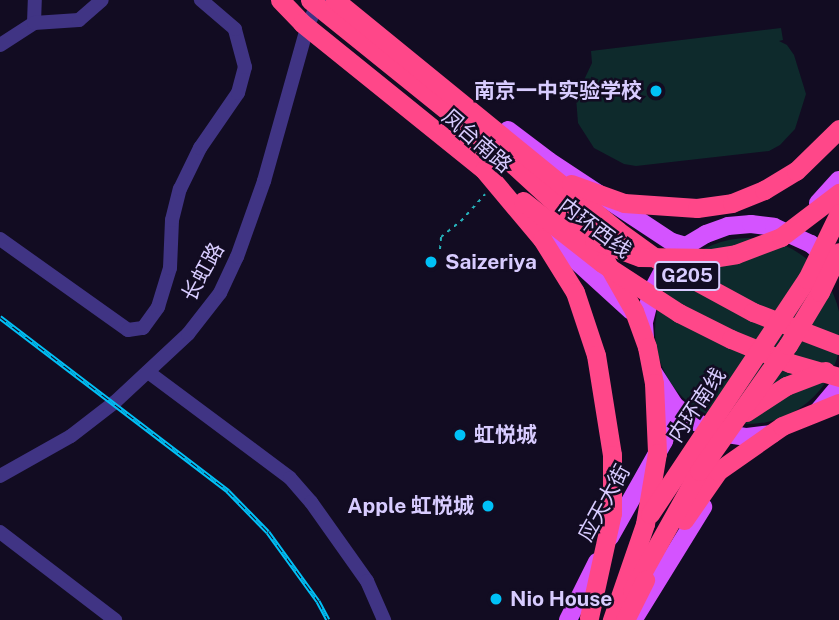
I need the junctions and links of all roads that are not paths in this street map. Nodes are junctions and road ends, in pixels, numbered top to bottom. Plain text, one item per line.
1 (35, 0) edge
2 (102, 0) edge
3 (201, 0) edge
4 (278, 0) edge
5 (288, 0) edge
6 (310, 0) edge
7 (320, 0) edge
8 (335, 0) edge
9 (346, 0) edge
10 (34, 23) junction
11 (308, 24) junction
12 (0, 45) edge
13 (839, 129) edge
14 (553, 176) junction
15 (488, 178) junction
16 (839, 180) edge
17 (839, 192) edge
18 (839, 213) edge
19 (774, 227) junction
20 (0, 239) edge
21 (686, 246) junction
22 (839, 252) edge
23 (839, 273) edge
24 (644, 322) junction
25 (839, 345) edge
26 (839, 367) edge
27 (148, 372) junction
28 (839, 377) edge
29 (837, 398) edge
30 (675, 406) junction
31 (747, 437) junction
32 (682, 468) junction
33 (0, 476) edge
34 (0, 532) edge
35 (589, 619) edge
36 (114, 620) edge
37 (384, 620) edge
38 (568, 620) edge
39 (614, 620) edge
40 (625, 620) edge
41 (633, 620) edge

1 - 10 street
2 - 10 street
3 - 20 street
4 - 11 main road, 凤台南路
4 - 15 highway
5 - 17 highway
6 - 39 highway
7 - 11 street, 长虹路
8 - 14 highway, 凤台南路 / G205
9 - 21 main road, 凤台南路
10 - 12 street
11 - 15 main road, 凤台南路
11 - 27 street, 长虹路
13 - 14 highway
14 - 25 highway, 内环西线 / G205
15 - 24 main road, 凤台南路
15 - 28 highway, 内环西线
15 - 35 highway
16 - 19 main road
18 - 32 highway, 内环南线
19 - 21 main road
19 - 23 main road
21 - 24 main road
22 - 39 highway, 内环南线
24 - 30 main road
26 - 32 highway
27 - 33 street, 长虹路
27 - 37 street
29 - 31 main road
29 - 40 highway
30 - 31 main road
30 - 38 main road, 应天大街
31 - 41 main road
32 - 35 highway, 内环南线
34 - 36 street

